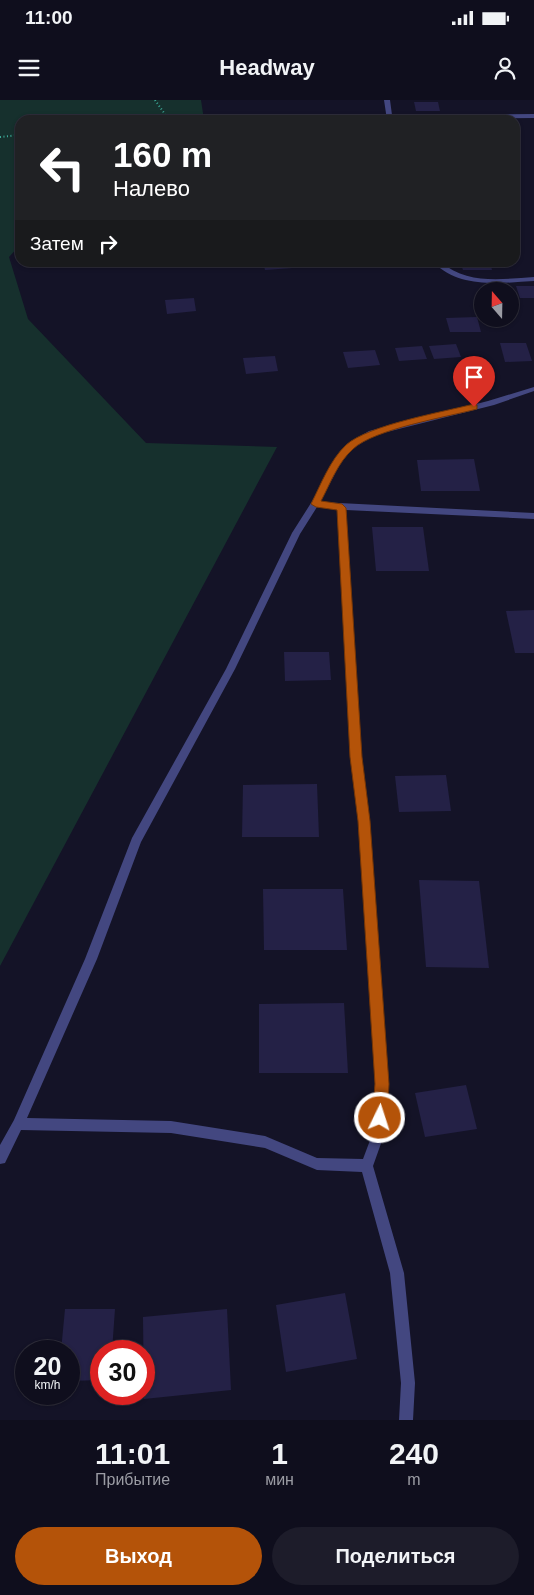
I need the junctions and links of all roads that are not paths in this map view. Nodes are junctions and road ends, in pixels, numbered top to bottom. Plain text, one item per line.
1 (387, 100) edge
2 (389, 115) edge
3 (520, 116) edge
4 (534, 116) edge
5 (442, 267) edge
6 (534, 279) edge
7 (534, 389) edge
8 (316, 504) junction
9 (342, 508) junction
10 (534, 516) edge
11 (18, 1124) junction
12 (0, 1158) edge
13 (368, 1166) junction
14 (406, 1420) edge

1 - 2 street
3 - 4 street
5 - 6 street
7 - 8 street
8 - 9 street
8 - 11 street
9 - 10 street
9 - 13 street
11 - 12 street
11 - 13 street
13 - 14 street

